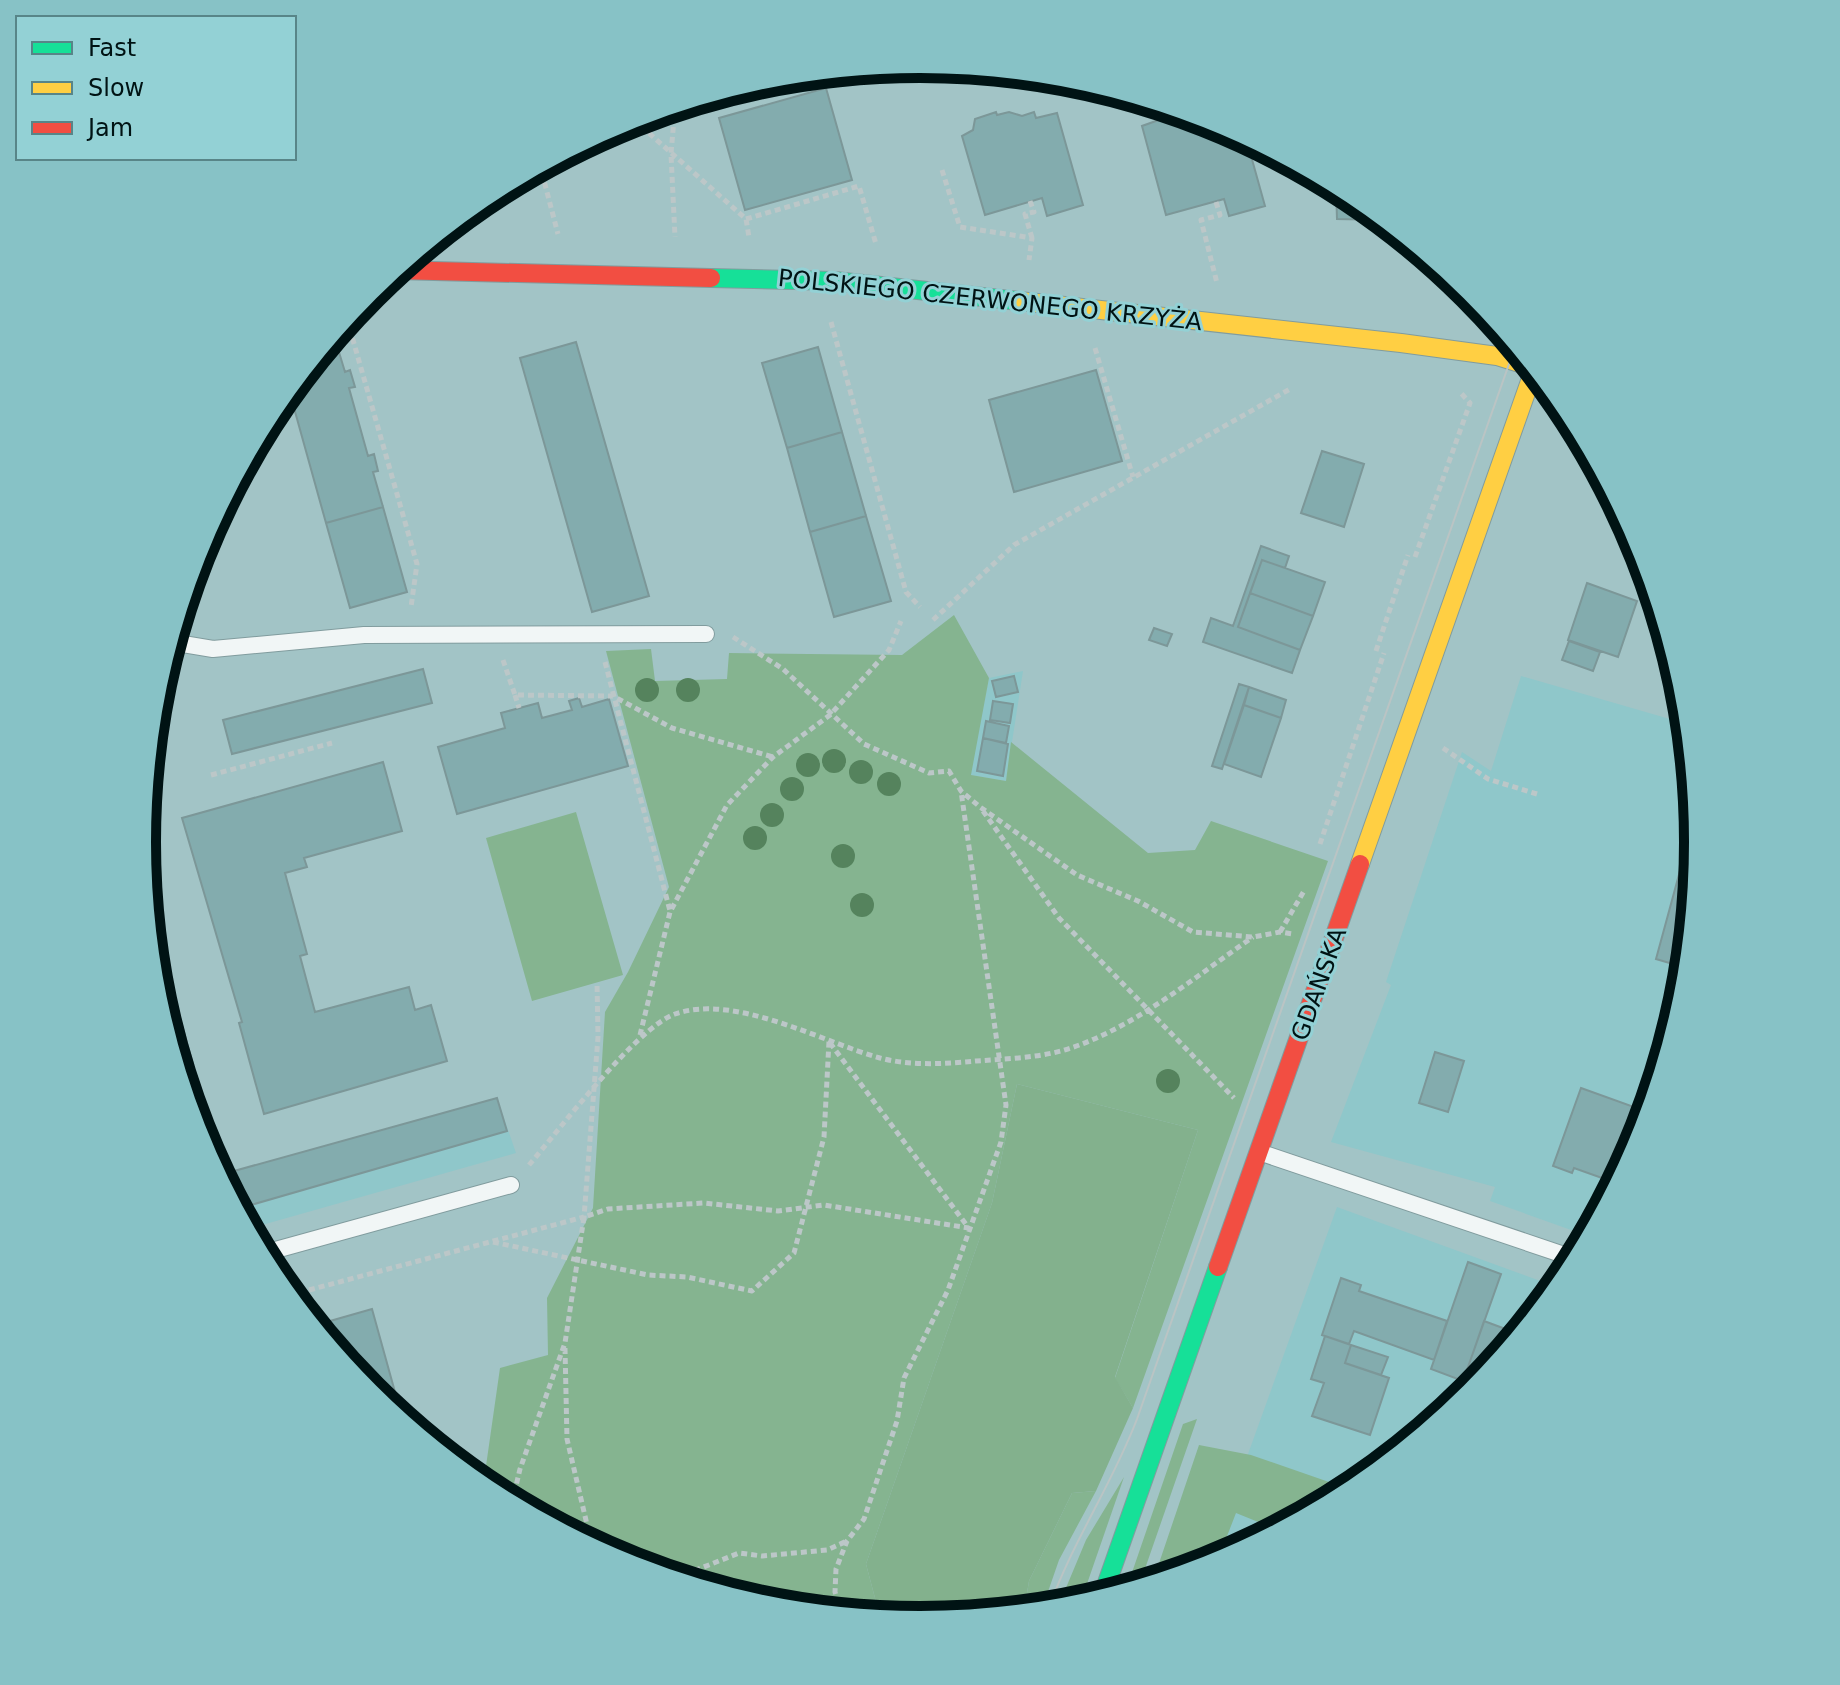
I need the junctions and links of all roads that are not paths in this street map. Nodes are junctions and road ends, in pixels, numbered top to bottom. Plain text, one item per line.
1 (413, 270) edge
2 (1515, 362) edge
3 (1529, 380) edge
4 (706, 634) dead end
5 (182, 644) edge
6 (1259, 1152) junction
7 (511, 1185) road end
8 (274, 1250) edge
9 (1564, 1255) edge
10 (1107, 1584) edge

1 - 2 street, POLSKIEGO CZERWONEGO KRZYŻA
3 - 6 street, GDAŃSKA
4 - 5 lane
6 - 9 lane
6 - 10 street, GDAŃSKA
7 - 8 lane

